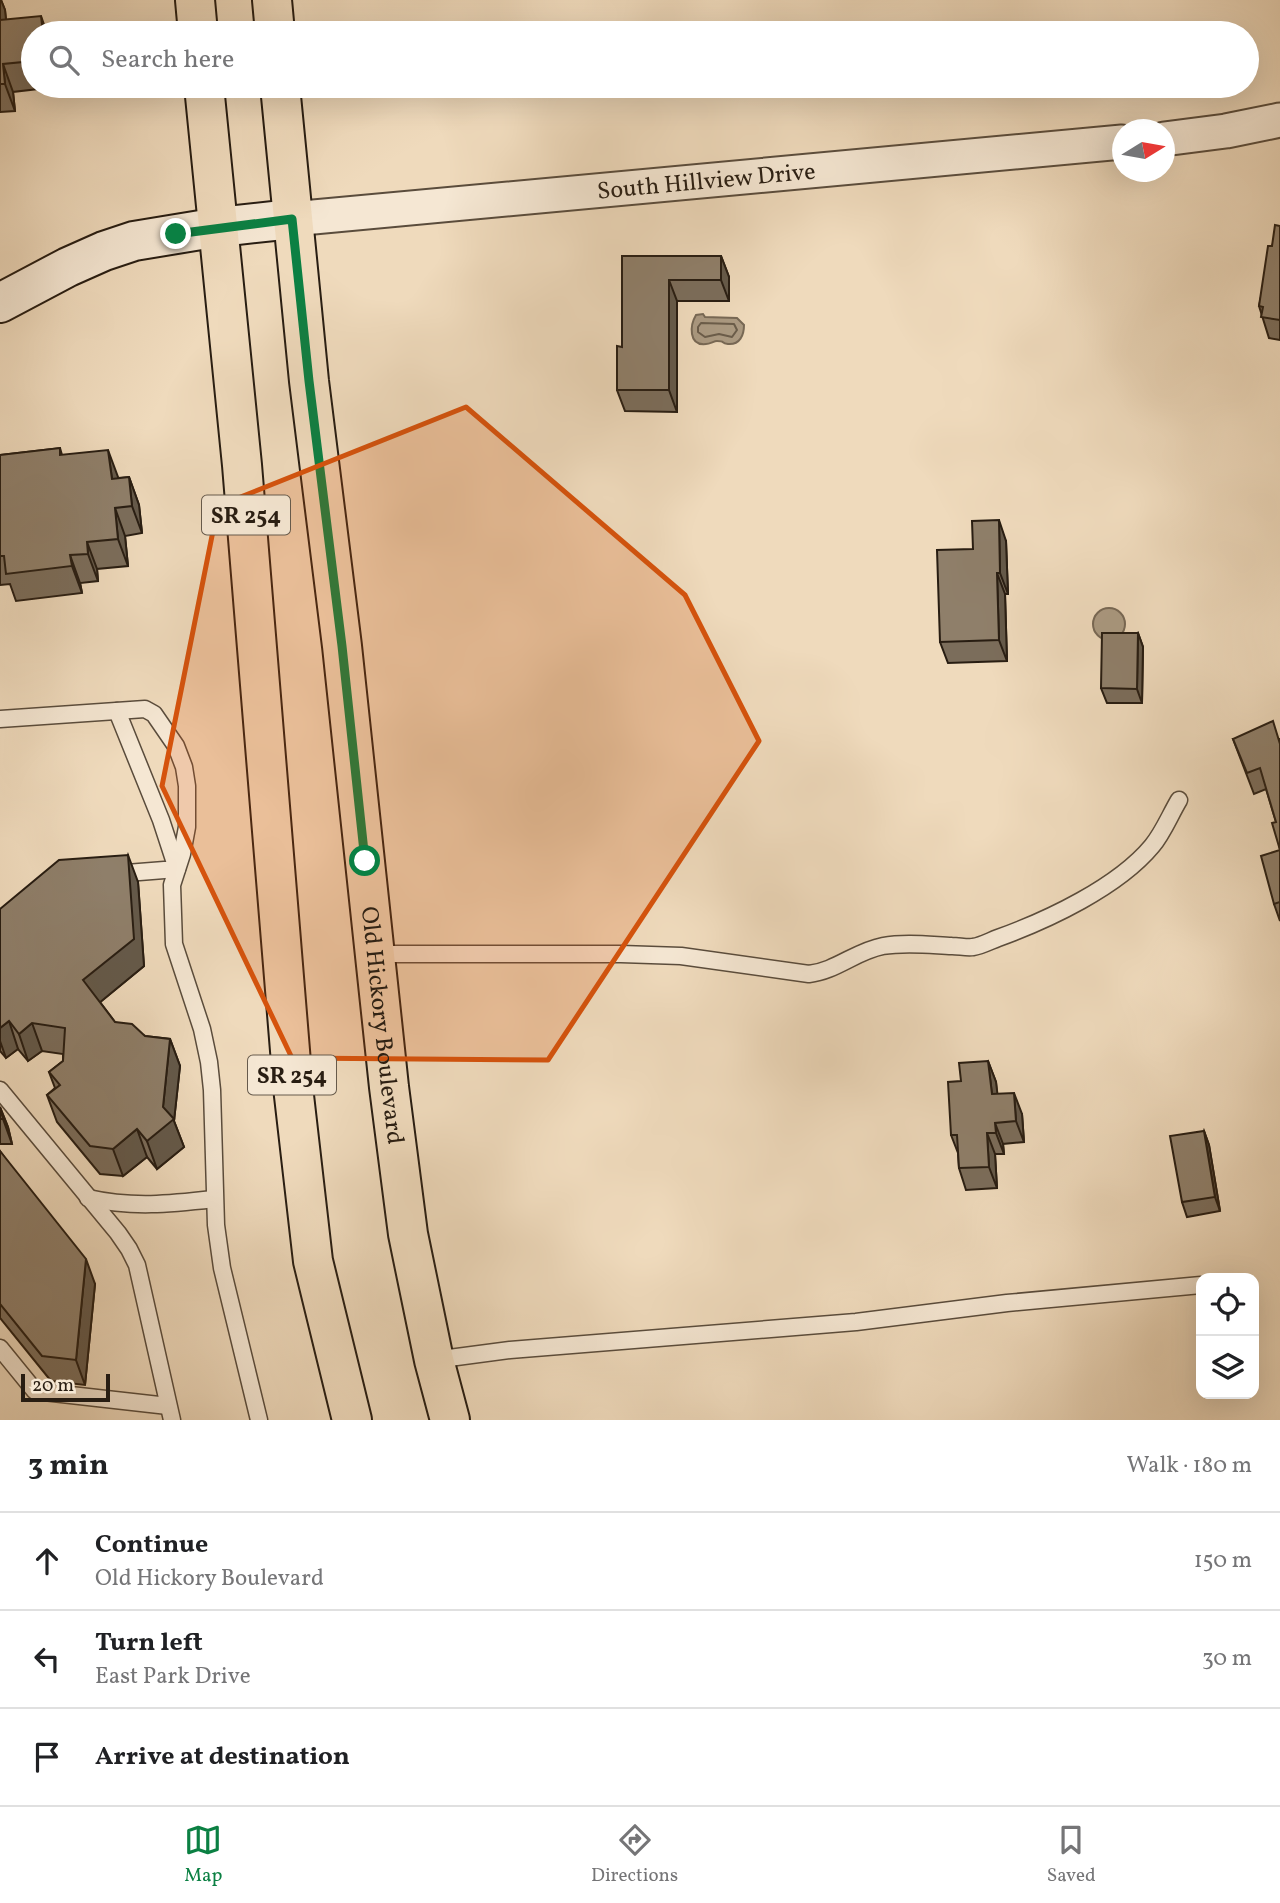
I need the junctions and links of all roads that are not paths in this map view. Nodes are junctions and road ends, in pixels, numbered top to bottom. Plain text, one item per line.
1 (195, 0) edge
2 (272, 0) edge
3 (197, 21) edge
4 (274, 21) edge
5 (205, 98) edge
6 (281, 98) edge
7 (1280, 120) edge
8 (1175, 137) edge
9 (1112, 143) edge
10 (292, 219) junction
11 (219, 228) junction
12 (0, 303) edge
13 (117, 711) junction
14 (0, 719) edge
15 (1178, 800) dead end
16 (177, 869) junction
17 (101, 875) edge
18 (375, 954) junction
19 (0, 1090) edge
20 (88, 1198) junction
21 (214, 1199) junction
22 (1196, 1285) edge
23 (0, 1349) edge
24 (434, 1360) junction
25 (170, 1413) edge
26 (259, 1420) edge
27 (352, 1420) edge
28 (450, 1420) edge

1 - 3 main road
2 - 4 main road
5 - 11 main road, SR 254
6 - 10 main road, Old Hickory Boulevard / SR 254
7 - 8 street
9 - 10 street, South Hillview Drive
10 - 11 street
10 - 18 main road, Old Hickory Boulevard / SR 254
11 - 12 street
11 - 27 main road, SR 254
13 - 14 lane
13 - 16 lane
13 - 16 lane
15 - 18 lane
16 - 17 lane
16 - 21 lane
18 - 24 main road, Old Hickory Boulevard / SR 254
19 - 20 lane
20 - 21 lane
20 - 25 lane
21 - 26 lane
22 - 24 lane
23 - 25 lane
24 - 28 main road, Old Hickory Boulevard / SR 254

